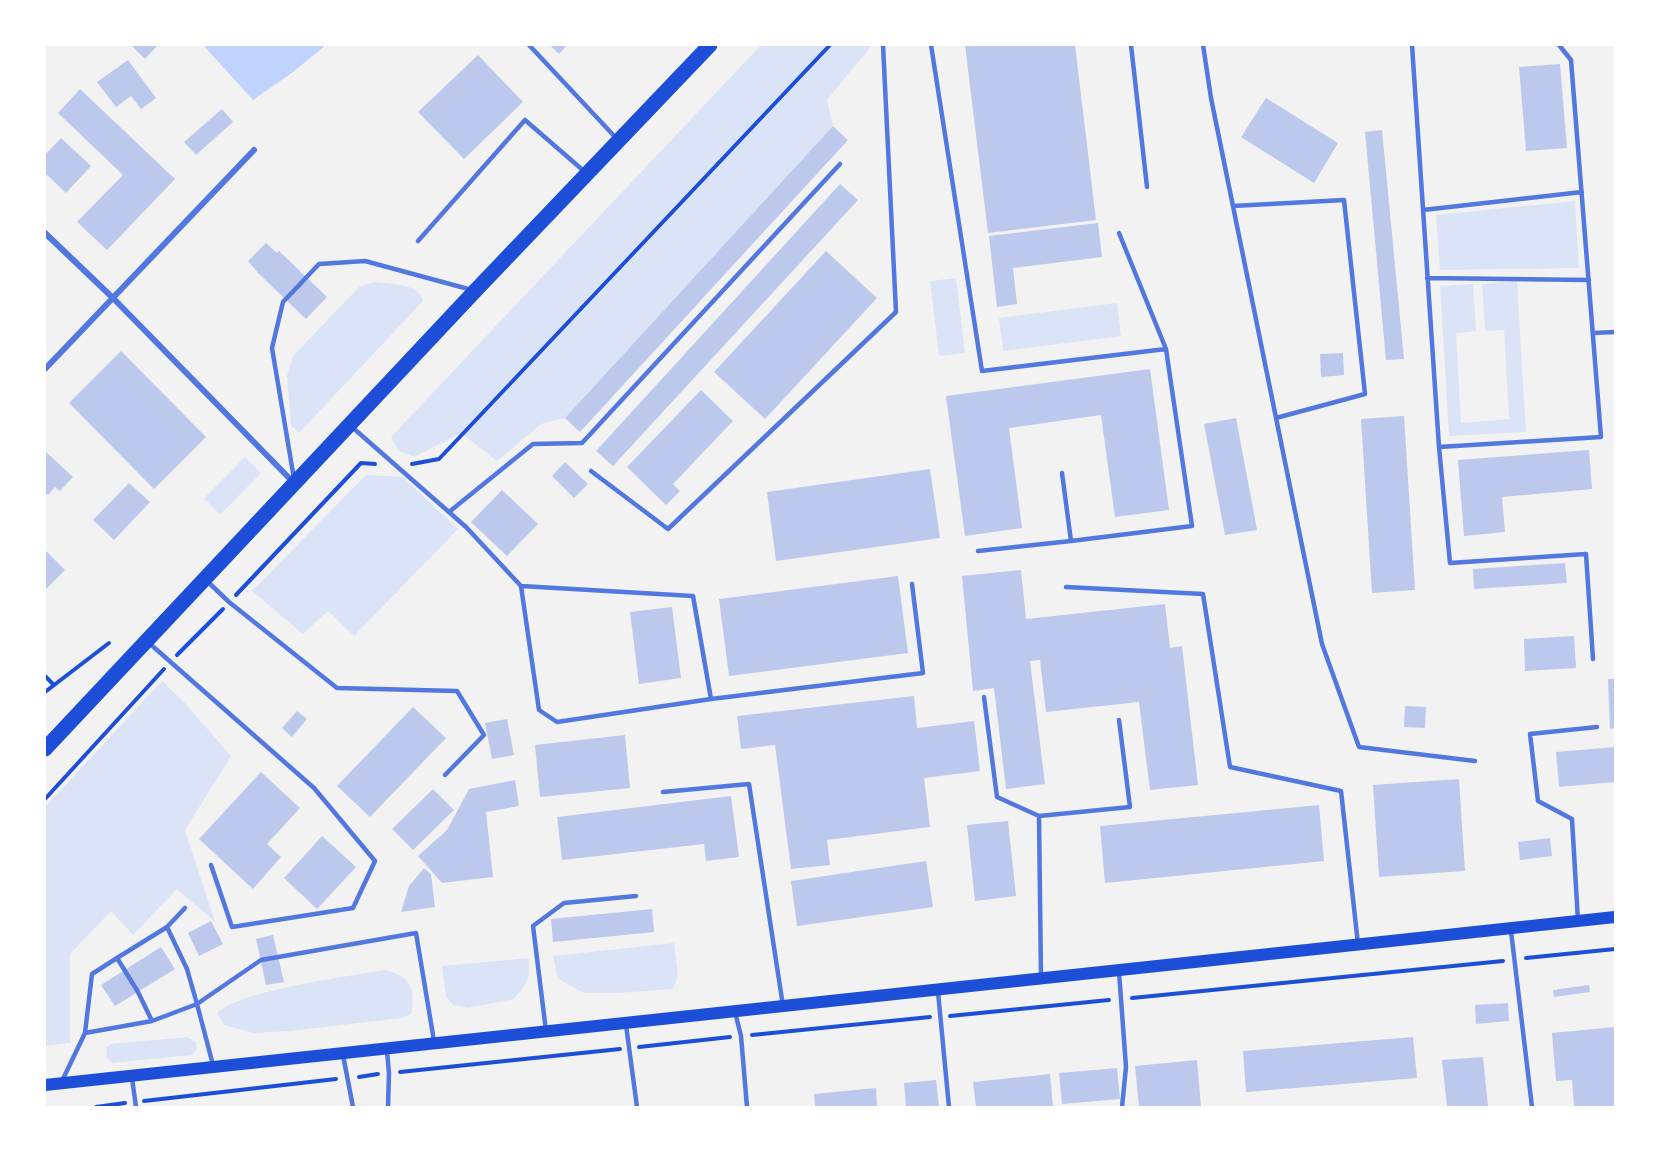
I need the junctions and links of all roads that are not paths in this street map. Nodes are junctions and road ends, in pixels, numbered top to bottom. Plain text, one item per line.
1 (529, 45) edge
2 (710, 45) edge
3 (883, 45) edge
4 (931, 45) edge
5 (1131, 45) edge
6 (1203, 45) edge
7 (1412, 45) edge
8 (1559, 45) edge
9 (619, 141) junction
10 (254, 150) dead end
11 (840, 164) dead end
12 (587, 174) junction
13 (1147, 187) dead end
14 (1582, 192) junction
15 (1233, 206) junction
16 (1423, 210) junction
17 (45, 233) edge
18 (1119, 233) dead end
19 (418, 241) dead end
20 (1427, 278) junction
21 (1589, 280) junction
22 (475, 291) junction
23 (113, 298) junction
24 (1615, 332) edge
25 (1593, 333) junction
26 (1166, 349) junction
27 (45, 369) edge
28 (1276, 418) junction
29 (350, 425) junction
30 (1439, 447) junction
31 (591, 471) dead end
32 (1062, 473) dead end
33 (295, 483) junction
34 (449, 512) junction
35 (1071, 541) junction
36 (978, 551) dead end
37 (205, 579) junction
38 (912, 584) dead end
39 (520, 586) junction
40 (1066, 587) dead end
41 (147, 641) junction
42 (1593, 659) dead end
43 (984, 697) dead end
44 (711, 699) junction
45 (1119, 720) dead end
46 (1597, 726) dead end
47 (45, 748) edge
48 (1475, 761) dead end
49 (445, 775) dead end
50 (663, 792) dead end
51 (1039, 816) junction
52 (211, 865) dead end
53 (636, 896) dead end
54 (186, 908) dead end
55 (1615, 917) edge
56 (1578, 921) junction
57 (167, 927) junction
58 (1511, 928) junction
59 (1358, 944) junction
60 (117, 958) junction
61 (1119, 970) junction
62 (1041, 978) junction
63 (938, 989) junction
64 (196, 1004) junction
65 (783, 1006) junction
66 (735, 1011) junction
67 (152, 1021) junction
68 (626, 1023) junction
69 (546, 1031) junction
70 (85, 1033) junction
71 (434, 1043) junction
72 (387, 1048) junction
73 (343, 1053) junction
74 (214, 1066) junction
75 (131, 1076) junction
76 (61, 1083) junction
77 (45, 1085) edge
78 (136, 1105) edge
79 (353, 1107) edge
80 (388, 1107) edge
81 (637, 1107) edge
82 (747, 1107) edge
83 (949, 1107) edge
84 (1122, 1107) edge
85 (1532, 1107) edge

1 - 9 lane
2 - 9 main road
3 - 31 lane
4 - 26 lane
5 - 13 lane
6 - 15 lane
7 - 16 lane
8 - 14 lane
9 - 12 main road
10 - 23 street
11 - 34 lane
12 - 19 lane
12 - 22 main road
14 - 16 lane
14 - 21 lane
15 - 28 lane
15 - 28 lane
16 - 20 lane
17 - 23 street
18 - 26 lane
20 - 21 lane
20 - 30 lane
21 - 25 lane
22 - 29 main road
22 - 33 lane
23 - 27 street
23 - 33 street
24 - 25 lane
25 - 30 lane
26 - 35 lane
28 - 48 lane
29 - 33 main road
29 - 34 lane
30 - 42 lane
32 - 35 lane
33 - 37 main road
34 - 39 lane
35 - 36 lane
37 - 41 main road
37 - 49 lane
38 - 44 lane
39 - 44 lane
39 - 44 lane
40 - 59 lane
41 - 47 main road
41 - 52 lane
43 - 51 lane
45 - 51 lane
46 - 56 lane
50 - 65 lane
51 - 62 lane
53 - 69 lane
54 - 57 lane
55 - 56 main road
56 - 58 main road
57 - 60 lane
57 - 64 lane
58 - 59 main road
58 - 85 lane
59 - 61 main road
60 - 67 lane
60 - 70 lane
61 - 62 main road
61 - 84 lane
62 - 63 main road
63 - 65 main road
63 - 83 lane
64 - 67 lane
64 - 71 lane
64 - 74 lane
65 - 66 main road
66 - 68 main road
66 - 82 lane
67 - 70 lane
68 - 69 main road
68 - 81 lane
69 - 71 main road
70 - 76 lane
71 - 72 main road
72 - 73 main road
72 - 80 lane
73 - 74 main road
73 - 79 lane
74 - 75 main road
75 - 76 main road
75 - 78 lane
76 - 77 main road

